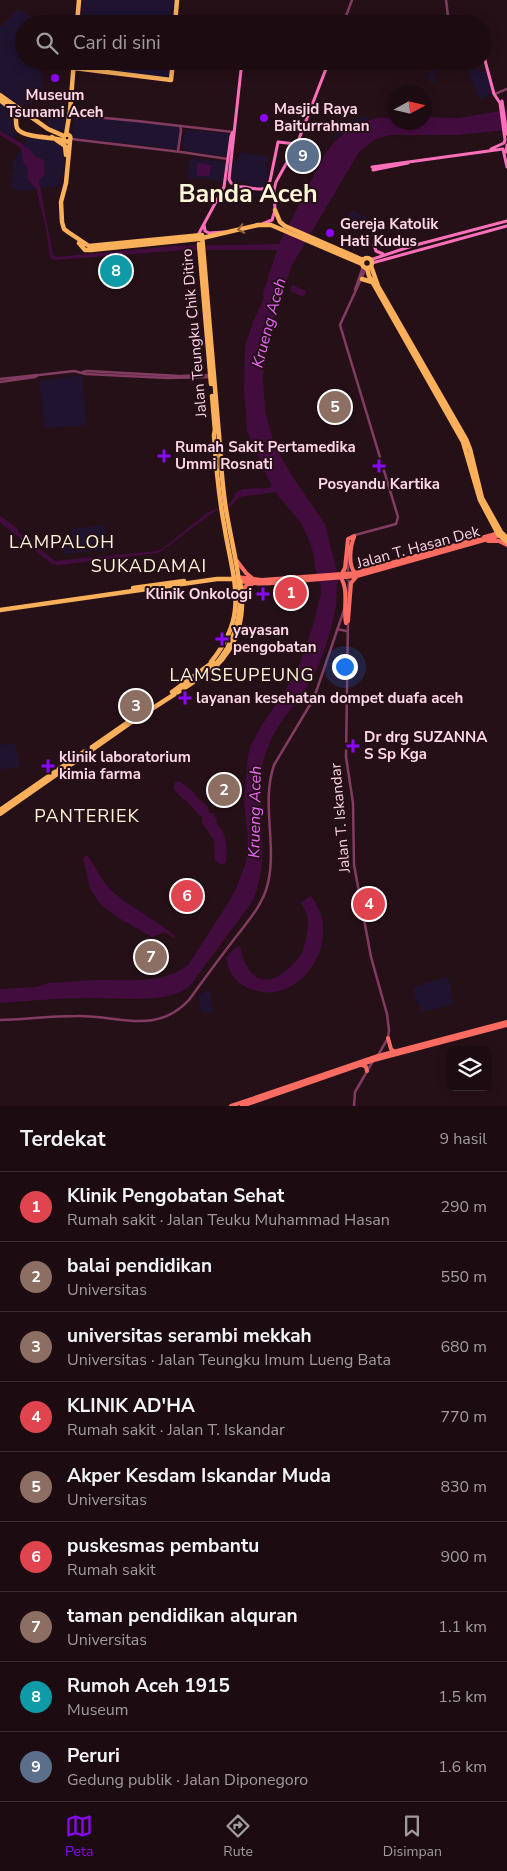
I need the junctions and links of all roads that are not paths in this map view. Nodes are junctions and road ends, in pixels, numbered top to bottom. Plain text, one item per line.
1 (79, 0) edge
2 (177, 0) edge
3 (352, 0) edge
4 (446, 0) edge
5 (78, 15) edge
6 (176, 15) edge
7 (346, 15) edge
8 (448, 15) edge
9 (74, 70) edge
10 (90, 70) edge
11 (172, 70) edge
12 (241, 70) edge
13 (325, 70) edge
14 (488, 70) edge
15 (507, 89) edge
16 (495, 93) junction
17 (0, 95) edge
18 (0, 100) edge
19 (71, 113) junction
20 (25, 114) junction
21 (16, 118) junction
22 (180, 126) junction
23 (185, 126) junction
24 (48, 129) junction
25 (233, 132) junction
26 (506, 133) edge
27 (46, 137) junction
28 (52, 137) junction
29 (67, 138) junction
30 (296, 144) junction
31 (507, 145) edge
32 (490, 150) junction
33 (179, 151) junction
34 (507, 158) edge
35 (228, 160) junction
36 (507, 167) edge
37 (372, 169) dead end
38 (270, 181) junction
39 (276, 182) junction
40 (240, 186) junction
41 (220, 198) junction
42 (275, 210) junction
43 (507, 221) edge
44 (203, 225) junction
45 (258, 225) junction
46 (507, 226) edge
47 (63, 228) junction
48 (285, 228) junction
49 (224, 232) junction
50 (200, 239) junction
51 (374, 245) dead end
52 (383, 254) junction
53 (367, 264) junction
54 (362, 279) junction
55 (373, 283) junction
56 (354, 292) junction
57 (85, 371) junction
58 (212, 376) junction
59 (204, 378) junction
60 (0, 381) edge
61 (211, 386) junction
62 (217, 428) junction
63 (354, 536) junction
64 (504, 536) edge
65 (484, 541) junction
66 (237, 561) junction
67 (349, 570) tunnel mouth
68 (356, 575) junction
69 (340, 577) junction
70 (233, 578) junction
71 (240, 579) junction
72 (254, 581) junction
73 (348, 581) tunnel mouth
74 (242, 590) junction
75 (0, 608) edge
76 (344, 610) junction
77 (347, 623) junction
78 (339, 629) junction
79 (347, 632) junction
80 (206, 670) junction
81 (0, 812) edge
82 (0, 1020) edge
83 (507, 1024) edge
84 (388, 1038) junction
85 (426, 1045) junction
86 (395, 1052) junction
87 (376, 1058) junction
88 (361, 1064) junction
89 (367, 1071) junction
90 (279, 1091) junction
91 (231, 1106) edge
92 (242, 1106) edge
93 (354, 1106) edge

1 - 5 highway
2 - 6 highway
3 - 7 street
4 - 8 street
9 - 19 highway
10 - 11 highway
12 - 25 main road
13 - 30 main road
14 - 16 main road
15 - 16 street
16 - 26 main road
17 - 20 highway
18 - 21 highway
19 - 22 street
19 - 29 highway
20 - 21 highway
20 - 24 highway
21 - 27 highway
22 - 23 street
22 - 33 street
23 - 25 street
23 - 33 street
24 - 27 highway
24 - 29 highway
25 - 35 main road
25 - 40 main road
26 - 32 main road
27 - 28 highway
28 - 29 highway
28 - 47 highway
29 - 33 street
29 - 47 highway
30 - 38 main road
30 - 39 main road
31 - 34 main road
32 - 36 main road
32 - 37 main road
33 - 35 street
35 - 41 main road
38 - 39 main road
38 - 40 main road
39 - 42 main road
40 - 41 main road
41 - 44 main road
42 - 45 main road
42 - 48 highway
43 - 52 main road
44 - 49 main road
44 - 50 main road
45 - 48 highway
45 -> 49 highway
46 - 53 main road
47 - 50 highway
48 - 53 highway
49 - 50 highway
50 - 58 highway, Jalan Teungku Chik Ditiro
51 - 52 main road
52 - 53 main road
53 - 54 street
53 - 55 highway
53 - 56 street
53 - 64 highway
54 - 55 highway
54 - 56 street
55 - 64 highway
56 - 63 street
57 - 58 street
57 - 59 street
57 - 60 street
58 - 59 street
58 - 61 highway, Jalan Teungku Chik Ditiro
58 - 62 highway, Jalan Teungku Chik Ditiro
59 - 61 street
61 - 62 highway, Jalan Teungku Chik Ditiro
62 - 66 highway, Jalan Teungku Chik Ditiro, bridge
62 - 70 highway, Jalan Teungku Chik Ditiro
62 - 80 highway, Jalan Teungku Chik Ditiro, bridge
63 - 67 street
63 - 68 main road
63 - 69 main road
64 - 65 main road, Jalan T. Hasan Dek
64 - 65 main road
64 - 68 main road, Jalan T. Hasan Dek
65 - 68 main road, Jalan T. Hasan Dek
66 - 71 highway
66 - 72 main road
68 - 69 main road, Jalan T. Hasan Dek
68 - 77 main road
69 - 72 main road, Jalan T. Hasan Dek
69 - 76 main road
70 - 71 main road, Jalan T. Hasan Dek
70 - 75 highway
70 - 80 highway, Jalan Teungku Chik Ditiro
71 - 72 main road, Jalan T. Hasan Dek
71 - 74 highway
72 - 74 main road
73 - 77 street, Jalan T. Iskandar
74 - 80 highway
76 - 77 main road
76 - 78 street
77 - 78 street
77 - 79 street, Jalan T. Iskandar
78 - 79 street
78 - 82 street
79 - 84 street, Jalan T. Iskandar
80 - 81 highway
83 - 85 main road
84 - 86 main road
84 - 87 street
85 - 86 main road
85 - 87 main road
86 - 87 main road
87 - 88 main road
87 - 89 street
87 - 90 main road
88 - 89 main road
88 - 90 main road
89 - 93 street
90 - 91 main road
90 - 92 main road

